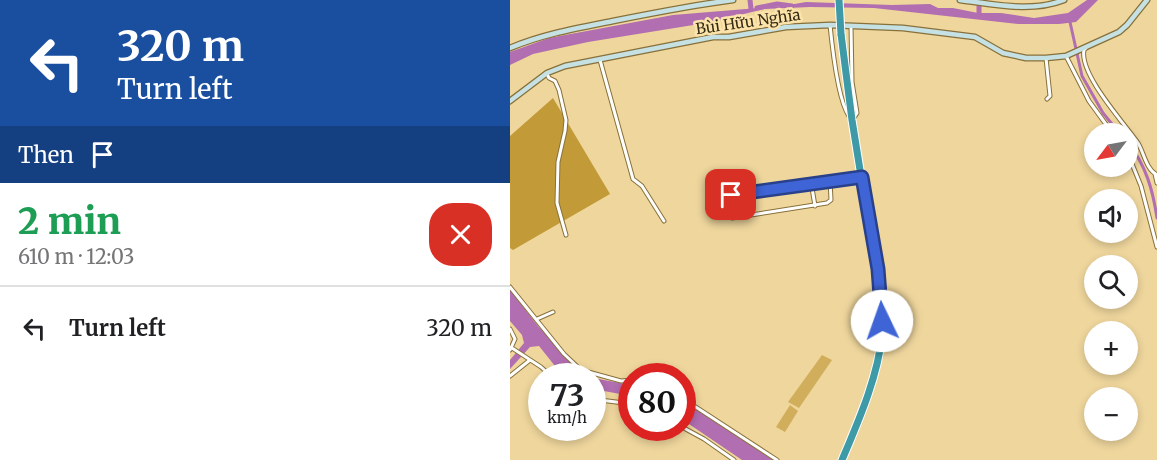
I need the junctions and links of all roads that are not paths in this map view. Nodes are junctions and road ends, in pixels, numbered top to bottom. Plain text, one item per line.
1 (733, 0) edge
2 (839, 0) edge
3 (960, 0) edge
4 (1064, 0) edge
5 (1147, 0) edge
6 (983, 2) edge
7 (830, 25) junction
8 (851, 26) junction
9 (510, 48) edge
10 (1085, 49) junction
11 (1068, 55) junction
12 (600, 58) junction
13 (1046, 58) junction
14 (547, 73) junction
15 (1047, 99) dead end
16 (510, 101) edge
17 (852, 120) junction
18 (1105, 123) edge
19 (862, 177) junction
20 (1137, 177) edge
21 (1156, 178) edge
22 (830, 180) junction
23 (811, 183) junction
24 (815, 206) junction
25 (664, 221) dead end
26 (566, 235) dead end
27 (1157, 247) edge
28 (510, 287) edge
29 (553, 312) dead end
30 (537, 319) junction
31 (510, 329) edge
32 (511, 349) edge
33 (529, 359) junction
34 (534, 363) edge
35 (510, 376) edge
36 (618, 380) edge
37 (696, 407) edge
38 (696, 435) edge
39 (734, 460) edge
40 (777, 460) edge
41 (842, 460) edge

1 - 9 main road
2 - 17 highway, bridge
3 - 6 main road
4 - 6 main road
5 - 10 main road
7 - 8 main road, Bùi Hữu Nghĩa
7 - 12 main road, Bùi Hữu Nghĩa
7 - 17 street
8 - 13 main road, Bùi Hữu Nghĩa
8 - 17 street
10 - 11 main road, Bùi Hữu Nghĩa
10 - 21 street
11 - 13 main road, Bùi Hữu Nghĩa
11 - 18 street
12 - 14 main road, Bùi Hữu Nghĩa
12 - 25 street
13 - 15 street
14 - 16 main road, Bùi Hữu Nghĩa
14 - 26 street
17 - 19 highway
19 - 22 street
19 - 41 highway
20 - 27 street
22 - 23 street
22 - 24 street
23 - 24 street
23 - 24 street
28 - 30 street
29 - 30 street
30 - 36 street
31 - 32 street
32 - 33 street
33 - 34 street
33 - 35 street
37 - 40 street
38 - 39 street

